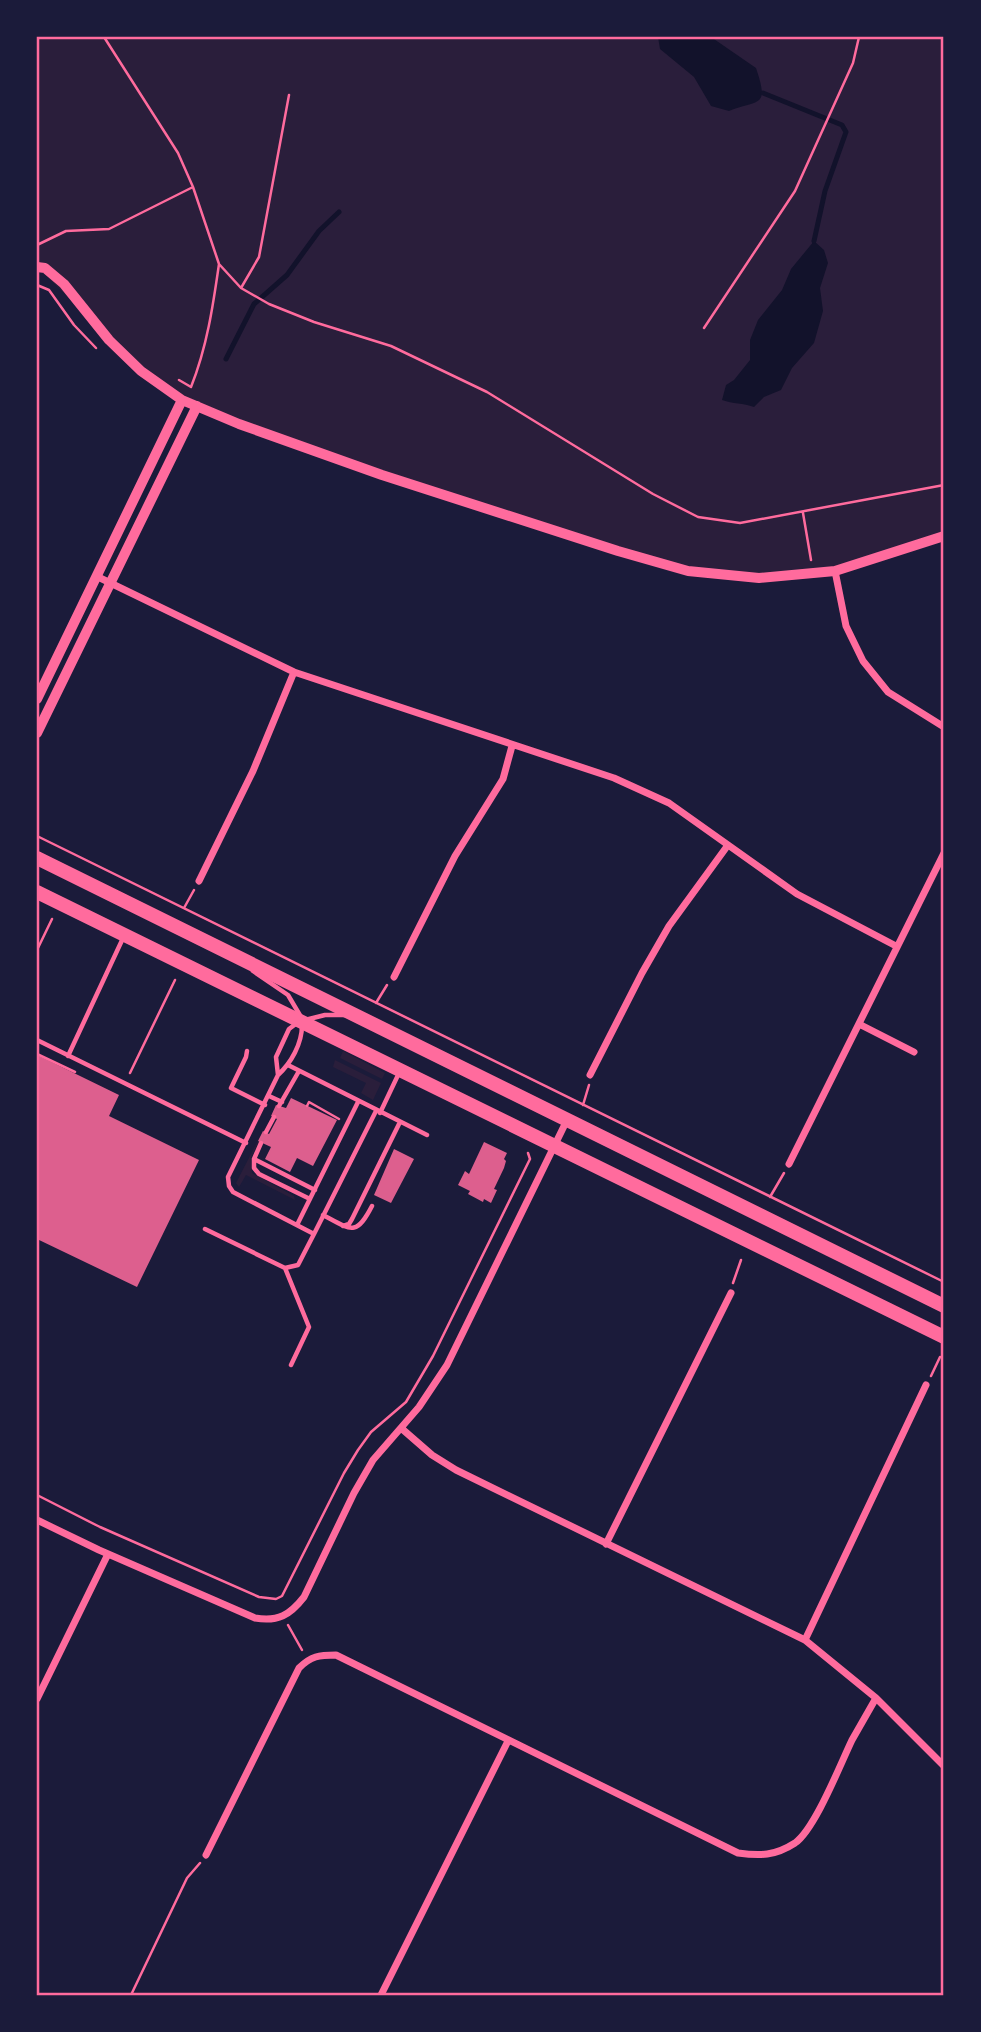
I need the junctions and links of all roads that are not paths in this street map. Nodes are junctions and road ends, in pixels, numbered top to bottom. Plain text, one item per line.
1 (37, 267) edge
2 (182, 400) junction
3 (197, 406) junction
4 (944, 536) edge
5 (835, 571) junction
6 (96, 576) junction
7 (110, 583) junction
8 (294, 672) junction
9 (37, 699) edge
10 (944, 727) edge
11 (37, 733) edge
12 (512, 746) junction
13 (728, 845) junction
14 (944, 853) edge
15 (37, 858) edge
16 (199, 881) road end
17 (37, 892) edge
18 (125, 934) junction
19 (896, 946) junction
20 (230, 953) junction
21 (394, 977) road end
22 (356, 1015) junction
23 (302, 1021) junction
24 (859, 1024) junction
25 (37, 1040) edge
26 (247, 1051) dead end
27 (914, 1052) dead end
28 (68, 1056) junction
29 (288, 1065) junction
30 (401, 1070) junction
31 (299, 1071) junction
32 (590, 1074) road end
33 (278, 1075) junction
34 (269, 1096) junction
35 (358, 1102) junction
36 (265, 1105) junction
37 (378, 1112) junction
38 (274, 1117) dead end
39 (567, 1120) junction
40 (400, 1122) junction
41 (266, 1132) dead end
42 (427, 1135) dead end
43 (246, 1143) junction
44 (261, 1143) dead end
45 (554, 1147) junction
46 (254, 1159) junction
47 (789, 1164) road end
48 (315, 1190) junction
49 (310, 1199) junction
50 (372, 1206) dead end
51 (323, 1216) junction
52 (297, 1225) junction
53 (343, 1226) junction
54 (205, 1229) dead end
55 (314, 1234) junction
56 (285, 1268) junction
57 (731, 1293) road end
58 (944, 1306) edge
59 (944, 1337) edge
60 (290, 1365) dead end
61 (926, 1385) road end
62 (401, 1428) junction
63 (37, 1520) edge
64 (606, 1544) junction
65 (108, 1554) junction
66 (805, 1640) junction
67 (876, 1698) junction
68 (37, 1699) edge
69 (508, 1741) junction
70 (944, 1766) edge
71 (206, 1855) road end
72 (381, 1995) edge

1 - 2 street
2 - 3 street
2 - 6 street
3 - 5 street
3 - 7 street
4 - 5 street
5 - 10 street
6 - 7 street
6 - 9 street
7 - 8 street
7 - 11 street
8 - 12 street
8 - 16 street
12 - 13 street
12 - 21 street
13 - 19 street
13 - 32 street
14 - 19 street
15 - 20 main road
17 - 18 main road
18 - 23 main road
18 - 28 lane
19 - 24 street
20 - 22 main road
20 - 23 lane
22 - 23 lane
22 - 39 main road
23 - 29 lane
23 - 30 main road
23 - 33 lane
24 - 27 street
24 - 47 street
25 - 28 lane
26 - 36 lane
28 - 43 lane
29 - 31 lane
29 - 33 lane
30 - 37 lane
30 - 45 main road
31 - 34 lane
31 - 35 lane
33 - 34 lane
34 - 36 lane
35 - 37 lane
35 - 48 lane
36 - 43 lane
37 - 40 lane
37 - 51 lane
38 - 41 lane
39 - 45 street
39 - 58 main road
40 - 42 lane
40 - 53 lane
43 - 52 lane
44 - 46 lane
45 - 59 main road
45 - 62 street
46 - 48 lane
46 - 49 lane
48 - 49 lane
49 - 52 lane
50 - 53 lane
51 - 53 lane
51 - 55 lane
52 - 55 lane
54 - 56 lane
55 - 56 lane
56 - 60 lane
57 - 64 street
61 - 66 street
62 - 64 street
62 - 65 street
63 - 65 street
64 - 66 street
65 - 68 street
66 - 67 street
67 - 69 street
67 - 70 street
69 - 71 street
69 - 72 street

